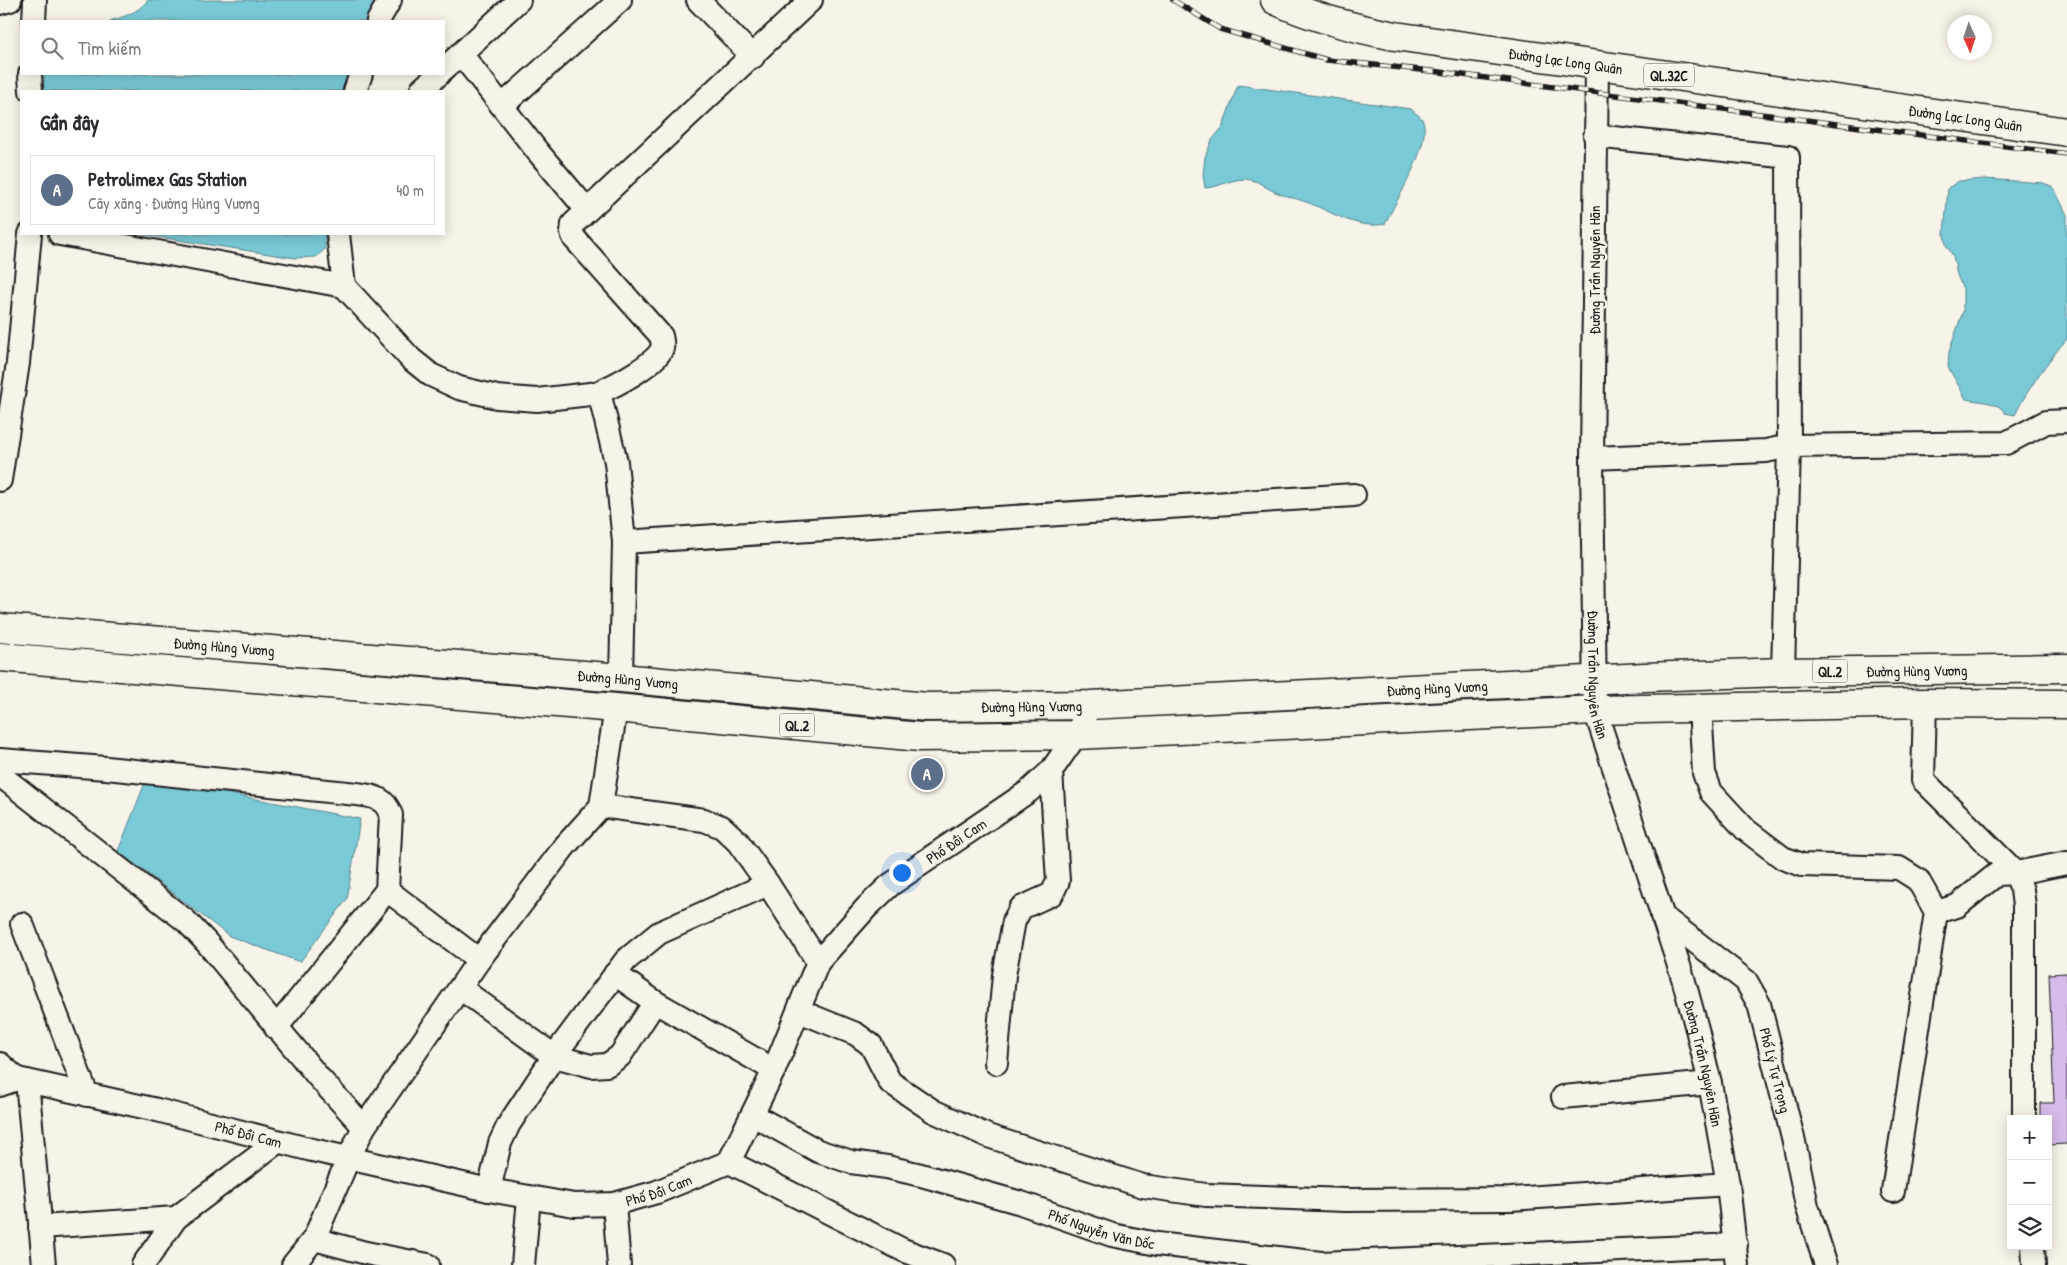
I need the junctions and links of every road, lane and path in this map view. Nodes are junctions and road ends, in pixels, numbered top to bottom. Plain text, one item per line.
1 (10, 0) edge
2 (35, 0) edge
3 (390, 0) edge
4 (519, 0) edge
5 (620, 0) edge
6 (698, 0) edge
7 (811, 0) edge
8 (1275, 0) edge
9 (0, 3) edge
10 (34, 20) edge
11 (379, 20) edge
12 (461, 54) junction
13 (752, 57) junction
14 (1597, 66) junction
15 (445, 68) edge
16 (30, 75) edge
17 (361, 75) edge
18 (31, 90) edge
19 (355, 90) edge
20 (503, 105) junction
21 (2067, 132) edge
22 (1595, 136) junction
23 (588, 210) junction
24 (30, 235) edge
25 (65, 235) edge
26 (338, 235) edge
27 (344, 286) junction
28 (599, 394) junction
29 (2067, 421) edge
30 (1789, 446) junction
31 (1592, 458) junction
32 (0, 480) edge
33 (1354, 494) dead end
34 (624, 542) junction
35 (0, 628) edge
36 (300, 652) junction
37 (0, 657) edge
38 (2067, 668) edge
39 (1783, 672) junction
40 (621, 678) junction
41 (1594, 678) junction
42 (297, 682) junction
43 (1925, 703) junction
44 (2067, 704) edge
45 (1090, 705) junction
46 (616, 708) junction
47 (1700, 708) junction
48 (1595, 710) junction
49 (1076, 735) junction
50 (0, 760) edge
51 (1052, 771) junction
52 (0, 775) edge
53 (601, 806) junction
54 (2067, 863) edge
55 (2016, 872) junction
56 (768, 884) junction
57 (387, 890) junction
58 (1936, 912) junction
59 (1662, 916) junction
60 (22, 924) dead end
61 (479, 960) junction
62 (818, 962) junction
63 (615, 974) junction
64 (460, 988) junction
65 (655, 1002) junction
66 (799, 1011) junction
67 (276, 1028) junction
68 (554, 1056) junction
69 (996, 1063) dead end
70 (0, 1064) edge
71 (774, 1070) junction
72 (15, 1082) edge
73 (1710, 1083) junction
74 (87, 1095) junction
75 (1563, 1097) dead end
76 (753, 1115) junction
77 (2024, 1115) edge
78 (364, 1127) junction
79 (277, 1142) junction
80 (349, 1157) junction
81 (729, 1162) junction
82 (1728, 1184) junction
83 (489, 1190) junction
84 (1892, 1191) dead end
85 (529, 1198) junction
86 (614, 1204) junction
87 (176, 1218) junction
88 (40, 1227) junction
89 (314, 1239) junction
90 (2032, 1250) edge
91 (1737, 1255) edge
92 (366, 1259) edge
93 (1321, 1264) edge
94 (44, 1265) edge
95 (143, 1265) edge
96 (293, 1265) edge
97 (428, 1265) edge
98 (524, 1265) edge
99 (619, 1265) edge
100 (943, 1265) edge
101 (1826, 1265) edge
102 (2034, 1265) edge

1 - 9 street
2 - 10 street
3 - 11 street
4 - 12 street
5 - 20 street
6 - 13 street
7 - 13 street
8 - 14 main road, Đường Lạc Long Quân / QL.32C
12 - 15 street
12 - 20 street
13 - 23 street
14 - 21 main road, Đường Lạc Long Quân / QL.32C
14 - 22 street, Đường Trần Nguyên Hãn
16 - 18 street
17 - 19 street
20 - 23 street
22 - 30 street
22 - 31 street, Đường Trần Nguyên Hãn
23 - 28 street
24 - 32 street
25 - 27 street
26 - 27 street
27 - 28 street
28 - 34 street
29 - 30 street
30 - 31 street
30 - 39 street
31 - 41 street, Đường Trần Nguyên Hãn
33 - 34 street
34 - 40 street
35 - 36 main road, Đường Hùng Vương / QL.2
36 - 40 main road, Đường Hùng Vương / QL.2
36 - 42 main road
37 - 42 main road, Đường Hùng Vương / QL.2
38 - 39 main road, Đường Hùng Vương / QL.2
39 - 41 main road, Đường Hùng Vương / QL.2
40 - 45 main road, Đường Hùng Vương / QL.2
41 - 45 main road, Đường Hùng Vương / QL.2
41 - 48 street, Đường Trần Nguyên Hãn
42 - 46 main road, Đường Hùng Vương / QL.2
43 - 44 main road, Đường Hùng Vương / QL.2
43 - 47 main road, Đường Hùng Vương / QL.2
43 - 55 street
45 - 49 street, Phố Đồi Cam
46 - 49 main road, Đường Hùng Vương / QL.2
46 - 53 street
47 - 48 main road, Đường Hùng Vương / QL.2
47 - 58 street
48 - 49 main road, Đường Hùng Vương / QL.2
48 - 59 street, Đường Trần Nguyên Hãn
49 - 51 street, Phố Đồi Cam
50 - 57 street
51 - 62 street, Phố Đồi Cam
51 - 69 street
52 - 67 street
53 - 56 street
53 - 61 street
54 - 55 street
55 - 58 street
55 - 77 street
56 - 62 street
56 - 63 street
57 - 61 street
57 - 67 street
58 - 84 street
59 - 73 street, Đường Trần Nguyên Hãn
59 - 101 street, Phố Lý Tự Trọng
60 - 74 street
61 - 64 street
62 - 66 street, Phố Đồi Cam
63 - 65 street
63 - 68 street
64 - 68 street
64 - 78 street
65 - 68 street
65 - 71 street
66 - 71 street, Phố Đồi Cam
66 - 82 street
67 - 78 street
68 - 83 street
70 - 72 street
71 - 76 street, Phố Đồi Cam
72 - 74 street, Phố Đồi Cam
72 - 88 street
73 - 75 street
73 - 82 street, Đường Trần Nguyên Hãn
74 - 79 street, Phố Đồi Cam
76 - 81 street, Phố Đồi Cam
76 - 93 street, Phố Nguyễn Văn Dốc
78 - 80 street
79 - 80 street, Phố Đồi Cam
79 - 87 street
80 - 83 street, Phố Đồi Cam
80 - 89 street
81 - 86 street, Phố Đồi Cam
81 - 100 street
82 - 91 street, Đường Trần Nguyên Hãn
83 - 85 street, Phố Đồi Cam
85 - 86 street, Phố Đồi Cam
85 - 98 street
86 - 99 street
87 - 88 street
87 - 95 street
88 - 94 street
89 - 92 street
89 - 96 street
90 - 102 street
91 - 93 street, Phố Nguyễn Văn Dốc
92 - 97 street

